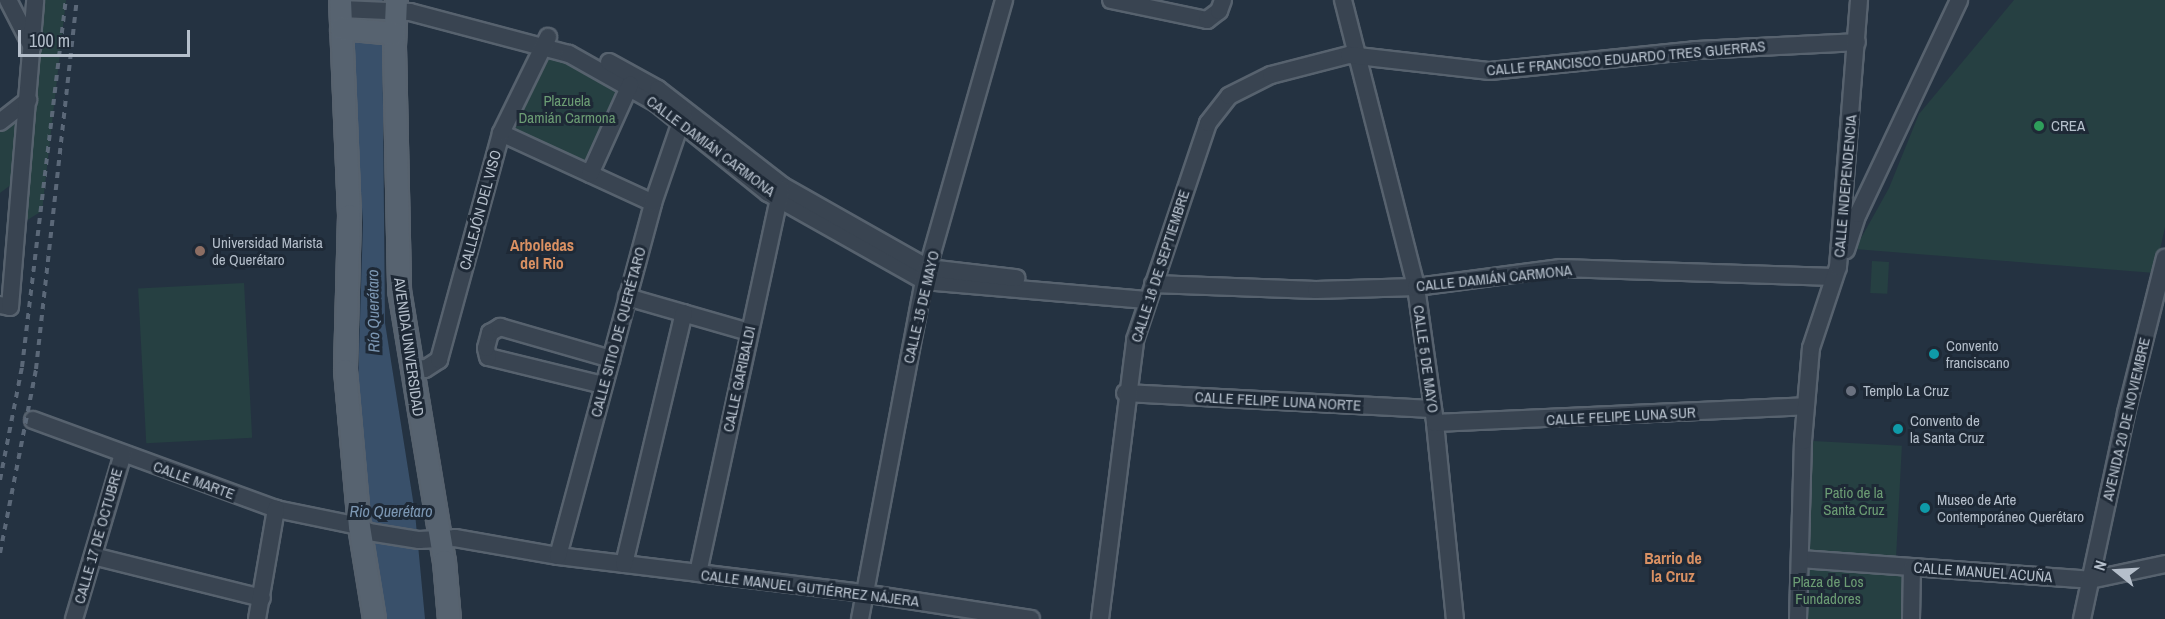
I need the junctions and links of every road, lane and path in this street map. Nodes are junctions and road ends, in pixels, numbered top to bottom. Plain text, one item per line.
1 (8, 0) edge
2 (35, 0) edge
3 (1004, 0) edge
4 (1111, 0) edge
5 (1223, 0) edge
6 (1343, 0) edge
7 (1859, 0) edge
8 (1959, 0) edge
9 (397, 5) edge
10 (344, 15) edge
11 (389, 32) junction
12 (547, 41) junction
13 (1857, 42) junction
14 (33, 48) junction
15 (1360, 56) junction
16 (630, 85) junction
17 (28, 100) junction
18 (683, 115) junction
19 (0, 122) edge
20 (501, 133) junction
21 (590, 174) junction
22 (780, 191) junction
23 (653, 203) junction
24 (7, 250) edge
25 (2165, 258) edge
26 (1836, 272) junction
27 (926, 275) junction
28 (1416, 287) junction
29 (2162, 290) edge
30 (1150, 292) junction
31 (633, 298) junction
32 (0, 305) edge
33 (684, 313) junction
34 (749, 332) junction
35 (586, 352) junction
36 (610, 359) junction
37 (410, 366) junction
38 (579, 380) junction
39 (603, 385) junction
40 (1125, 393) junction
41 (1806, 406) junction
42 (1433, 416) junction
43 (33, 420) dead end
44 (123, 454) junction
45 (276, 509) junction
46 (364, 529) junction
47 (429, 538) junction
48 (93, 555) junction
49 (558, 556) junction
50 (1800, 559) junction
51 (624, 564) junction
52 (2165, 564) edge
53 (1912, 567) junction
54 (698, 573) junction
55 (2090, 580) junction
56 (863, 593) junction
57 (262, 598) junction
58 (74, 619) edge
59 (257, 619) edge
60 (374, 619) edge
61 (449, 619) edge
62 (860, 619) edge
63 (1031, 619) edge
64 (1100, 619) edge
65 (1455, 619) edge
66 (1798, 619) edge
67 (1911, 619) edge
68 (2082, 619) edge

1 - 14 street
2 - 14 street
3 - 27 street, CALLE 15 DE MAYO
4 - 5 street
6 - 15 street, CALLE 5 DE MAYO
7 - 13 street, CALLE INDEPENDENCIA
8 - 26 street
9 - 10 street, CALLE DAMIÁN CARMONA
9 - 11 main road, AVENIDA UNIVERSIDAD
9 - 12 street, CALLE DAMIÁN CARMONA
10 - 11 main road
10 - 46 main road
11 - 37 main road, AVENIDA UNIVERSIDAD
12 - 16 street, CALLE DAMIÁN CARMONA
12 - 18 street, CALLE DAMIÁN CARMONA
12 - 20 street, CALLEJÓN DEL VISO
13 - 15 street, CALLE FRANCISCO EDUARDO TRES GUERRAS
13 - 26 street, CALLE INDEPENDENCIA
14 - 17 street
15 - 28 street, CALLE 5 DE MAYO
15 - 30 street, CALLE 16 DE SEPTIEMBRE
16 - 18 street, CALLE DAMIÁN CARMONA
16 - 21 street
17 - 19 street
17 - 24 street
18 - 22 street, CALLE DAMIÁN CARMONA
18 - 23 street, CALLE SITIO DE QUERÉTARO
20 - 21 street
20 - 37 street, CALLEJÓN DEL VISO
21 - 23 street
22 - 27 street, CALLE DAMIÁN CARMONA
22 - 34 street, CALLE GARIBALDI
23 - 31 street, CALLE SITIO DE QUERÉTARO
24 - 32 street
25 - 29 street, AVENIDA 20 DE NOVIEMBRE
26 - 28 street, CALLE DAMIÁN CARMONA
26 - 41 street, CALLE INDEPENDENCIA
27 - 30 street, CALLE DAMIÁN CARMONA
27 - 56 street, CALLE 15 DE MAYO
28 - 30 street, CALLE DAMIÁN CARMONA
28 - 42 street, CALLE 5 DE MAYO
29 - 55 street, AVENIDA 20 DE NOVIEMBRE
30 - 40 street, CALLE 16 DE SEPTIEMBRE
31 - 33 street
31 - 36 street, CALLE SITIO DE QUERÉTARO
33 - 34 street
33 - 51 street
34 - 54 street, CALLE GARIBALDI
35 - 36 street
35 - 38 street
35 - 38 street
36 - 39 street, CALLE SITIO DE QUERÉTARO
37 - 47 main road, AVENIDA UNIVERSIDAD
38 - 39 street
39 - 49 street, CALLE SITIO DE QUERÉTARO
40 - 42 street, CALLE FELIPE LUNA NORTE
40 - 64 street, CALLE 16 DE SEPTIEMBRE
41 - 42 street, CALLE FELIPE LUNA SUR
41 - 50 street, CALLE INDEPENDENCIA
42 - 65 street, CALLE 5 DE MAYO
43 - 44 street, CALLE MARTE
44 - 45 street, CALLE MARTE
44 - 48 street, CALLE 17 DE OCTUBRE
45 - 46 street, CALLE MARTE
45 - 57 street
46 - 47 street, CALLE MANUEL GUTIÉRREZ NÁJERA
46 - 60 main road
47 - 49 street, CALLE MANUEL GUTIÉRREZ NÁJERA
47 - 61 main road, AVENIDA UNIVERSIDAD
48 - 57 street
48 - 58 street, CALLE 17 DE OCTUBRE
49 - 51 street, CALLE MANUEL GUTIÉRREZ NÁJERA
50 - 53 street, CALLE MANUEL ACUÑA
50 - 66 street, CALLE INDEPENDENCIA
51 - 54 street, CALLE MANUEL GUTIÉRREZ NÁJERA
52 - 55 street, CALLE MANUEL ACUÑA
53 - 55 street, CALLE MANUEL ACUÑA
53 - 67 street
54 - 56 street, CALLE MANUEL GUTIÉRREZ NÁJERA
55 - 68 street, AVENIDA 20 DE NOVIEMBRE
56 - 62 street, CALLE 15 DE MAYO
56 - 63 street, CALLE MANUEL GUTIÉRREZ NÁJERA
57 - 59 street

